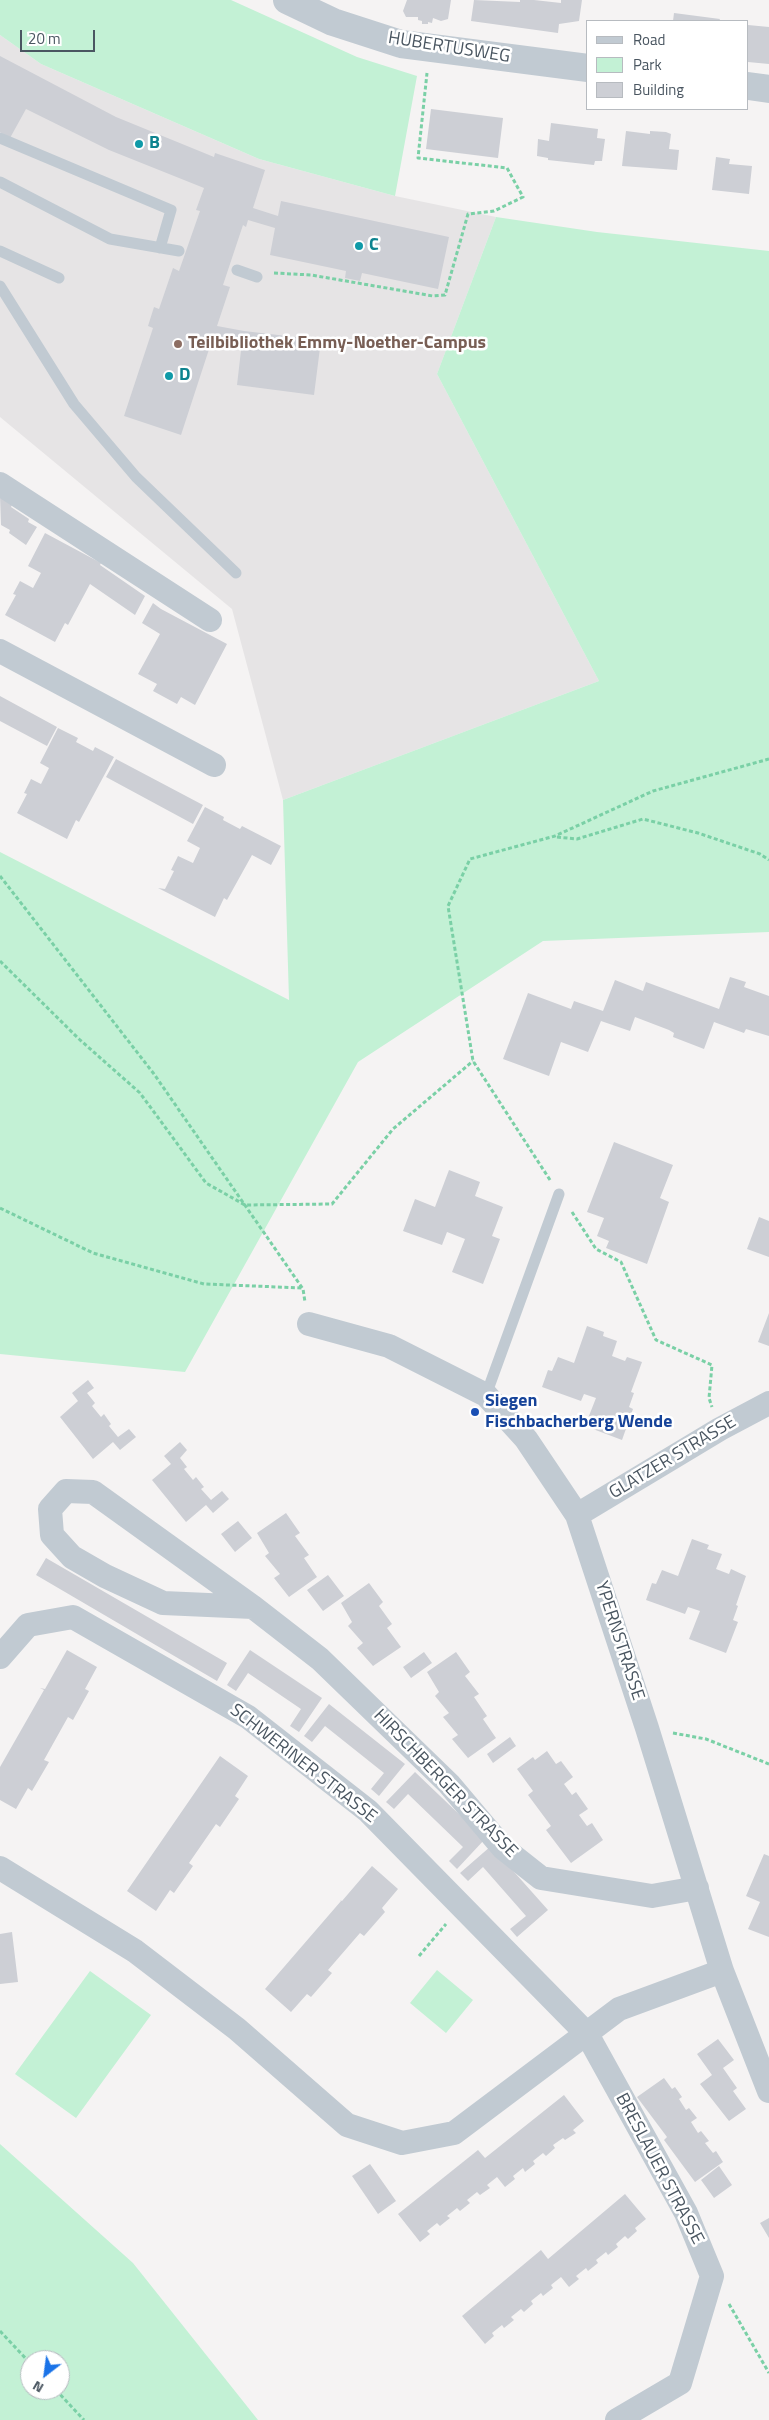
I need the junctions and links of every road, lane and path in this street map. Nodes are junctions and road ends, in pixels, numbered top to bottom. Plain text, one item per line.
1 (287, 0) edge
2 (586, 68) edge
3 (749, 86) edge
4 (769, 89) edge
5 (424, 103) dead end
6 (0, 138) edge
7 (0, 182) edge
8 (160, 248) junction
9 (0, 251) edge
10 (179, 251) dead end
11 (236, 270) dead end
12 (257, 277) joint
13 (59, 278) dead end
14 (0, 286) edge
15 (0, 484) edge
16 (236, 573) dead end
17 (210, 620) dead end
18 (0, 651) edge
19 (769, 759) edge
20 (214, 765) dead end
21 (555, 836) junction
22 (769, 860) edge
23 (0, 876) edge
24 (0, 961) edge
25 (473, 1061) junction
26 (559, 1194) junction
27 (245, 1205) junction
28 (0, 1208) edge
29 (309, 1324) dead end
30 (486, 1395) junction
31 (769, 1403) edge
32 (720, 1429) junction
33 (577, 1516) junction
34 (253, 1607) junction
35 (0, 1657) edge
36 (706, 1739) dead end
37 (769, 1764) edge
38 (0, 1868) edge
39 (697, 1888) junction
40 (461, 1907) junction
41 (419, 1956) dead end
42 (722, 1972) junction
43 (587, 2034) junction
44 (769, 2091) edge
45 (712, 2276) junction
46 (0, 2331) edge
47 (20, 2352) edge
48 (769, 2373) edge
49 (65, 2400) edge
50 (84, 2420) edge
51 (617, 2420) edge

1 - 2 street, HUBERTUSWEG
3 - 4 street
5 - 12 path
6 - 8 lane
7 - 8 lane
8 - 10 lane
9 - 13 lane
11 - 12 lane
14 - 16 lane
15 - 17 street
18 - 20 street
19 - 21 path
21 - 22 path
21 - 25 path
23 - 27 path
24 - 27 path
25 - 26 path
25 - 27 path
26 - 30 lane
26 - 32 path
27 - 28 path
29 - 30 street, YPERNSTRASSE
30 - 33 street, YPERNSTRASSE
31 - 32 street, GLATZER STRASSE
32 - 33 street, GLATZER STRASSE
33 - 39 street, YPERNSTRASSE
34 - 34 street, HIRSCHBERGER STRASSE
34 - 39 street, HIRSCHBERGER STRASSE
35 - 40 street, SCHWERINER STRASSE
36 - 37 path
38 - 43 street
39 - 42 street, YPERNSTRASSE
40 - 41 path
40 - 43 street, SCHWERINER STRASSE
42 - 43 street
42 - 44 street, YPERNSTRASSE
43 - 45 street, BRESLAUER STRASSE
45 - 48 path
45 - 51 street
46 - 47 path
49 - 50 path

